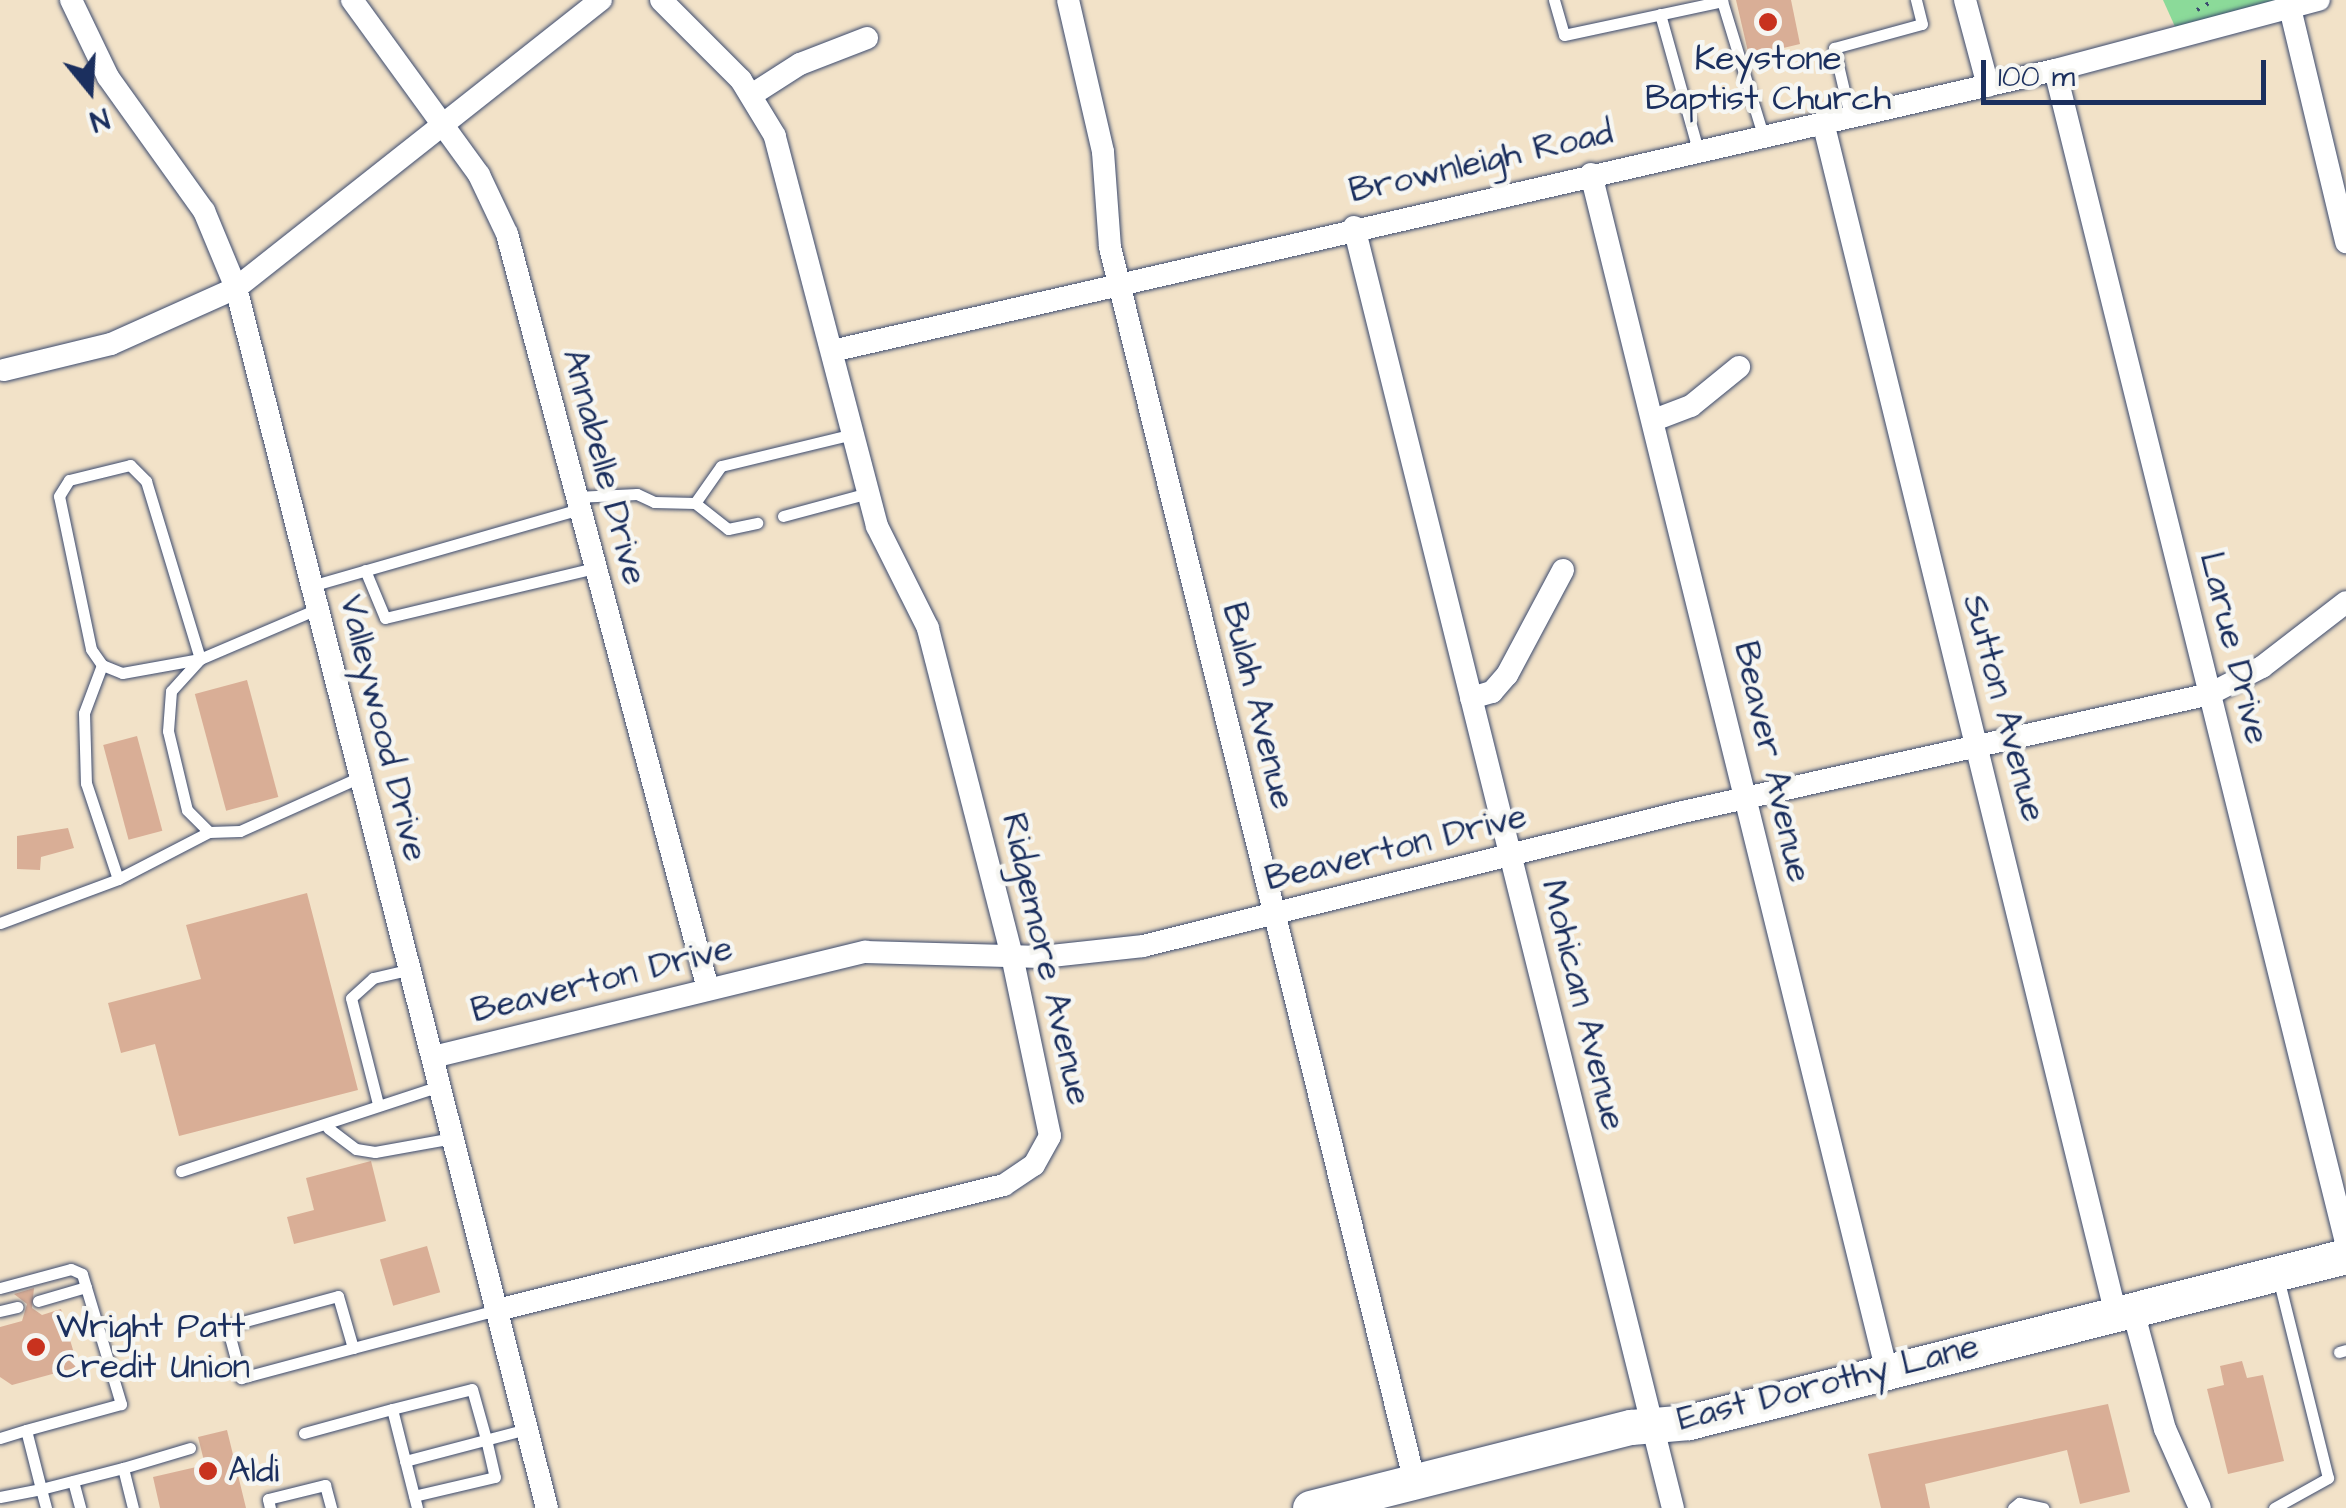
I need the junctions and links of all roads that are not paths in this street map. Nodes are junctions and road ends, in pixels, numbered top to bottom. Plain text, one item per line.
1 (71, 0) edge
2 (352, 0) edge
3 (601, 0) edge
4 (661, 0) edge
5 (1068, 0) edge
6 (1554, 0) edge
7 (1916, 0) edge
8 (1965, 0) edge
9 (2319, 0) edge
10 (2290, 8) junction
11 (1660, 14) junction
12 (866, 38) dead end
13 (2054, 70) junction
14 (1988, 86) junction
15 (752, 94) junction
16 (1850, 116) junction
17 (1823, 122) junction
18 (441, 124) junction
19 (1764, 136) junction
20 (1698, 150) junction
21 (1591, 174) junction
22 (1354, 227) junction
23 (2346, 242) edge
24 (1118, 280) junction
25 (236, 288) junction
26 (832, 351) junction
27 (1739, 367) dead end
28 (2, 370) edge
29 (1654, 420) junction
30 (853, 434) junction
31 (868, 493) junction
32 (695, 502) junction
33 (578, 503) junction
34 (783, 516) dead end
35 (757, 523) dead end
36 (595, 568) junction
37 (365, 570) junction
38 (1563, 570) dead end
39 (310, 586) junction
40 (2346, 602) edge
41 (317, 610) junction
42 (200, 659) junction
43 (102, 664) junction
44 (2210, 694) junction
45 (1470, 698) junction
46 (1979, 745) junction
47 (360, 777) junction
48 (1744, 800) junction
49 (209, 832) junction
50 (1510, 856) junction
51 (118, 878) junction
52 (1274, 915) junction
53 (0, 922) edge
54 (1012, 956) junction
55 (409, 970) junction
56 (708, 989) junction
57 (432, 1057) junction
58 (440, 1086) junction
59 (378, 1104) junction
60 (328, 1128) junction
61 (452, 1138) junction
62 (181, 1171) dead end
63 (2346, 1242) edge
64 (2346, 1256) edge
65 (2276, 1272) junction
66 (84, 1280) junction
67 (0, 1288) edge
68 (38, 1301) dead end
69 (18, 1307) dead end
70 (498, 1310) junction
71 (2124, 1310) junction
72 (0, 1311) edge
73 (353, 1348) junction
74 (1886, 1368) junction
75 (392, 1409) junction
76 (1652, 1426) junction
77 (526, 1429) junction
78 (26, 1430) junction
79 (304, 1433) dead end
80 (0, 1438) edge
81 (486, 1440) junction
82 (190, 1448) dead end
83 (405, 1460) junction
84 (122, 1468) junction
85 (73, 1482) junction
86 (1415, 1482) junction
87 (41, 1489) junction
88 (0, 1497) edge
89 (416, 1502) edge
90 (46, 1508) edge
91 (80, 1508) edge
92 (132, 1508) edge
93 (270, 1508) edge
94 (330, 1508) edge
95 (546, 1508) edge
96 (1310, 1508) edge
97 (1673, 1508) edge
98 (2013, 1508) edge
99 (2043, 1508) edge
100 (2200, 1508) edge
101 (2274, 1508) edge

1 - 25 street, Valleywood Drive
2 - 18 street, Annabelle Drive
3 - 18 street
4 - 15 street, Ridgemore Avenue
5 - 24 street, Bulah Avenue
6 - 11 lane
7 - 16 lane
8 - 14 street
9 - 10 street, Brownleigh Road
10 - 13 street, Brownleigh Road
10 - 23 street
11 - 19 lane
11 - 20 lane
12 - 15 street
13 - 14 street, Brownleigh Road
13 - 44 street, Larue Drive
14 - 16 street, Brownleigh Road
15 - 26 street, Ridgemore Avenue
16 - 17 street, Brownleigh Road
17 - 19 street, Brownleigh Road
17 - 46 street, Sutton Avenue
18 - 25 street
18 - 33 street, Annabelle Drive
19 - 20 street, Brownleigh Road
20 - 21 street, Brownleigh Road
21 - 22 street, Brownleigh Road
21 - 29 street, Beaver Avenue
22 - 24 street, Brownleigh Road
22 - 45 street, Mohican Avenue
24 - 26 street, Brownleigh Road
24 - 52 street, Bulah Avenue
25 - 28 street
25 - 39 street, Valleywood Drive
26 - 30 street, Ridgemore Avenue
27 - 29 street
29 - 48 street, Beaver Avenue
30 - 31 street, Ridgemore Avenue
30 - 32 lane
31 - 34 lane
31 - 54 street, Ridgemore Avenue
32 - 33 lane
32 - 35 lane
33 - 36 street, Annabelle Drive
33 - 37 lane
36 - 37 lane
36 - 56 street, Annabelle Drive
37 - 39 lane
38 - 45 street
39 - 41 street, Valleywood Drive
40 - 44 street, Beaverton Drive
41 - 42 lane
41 - 47 street, Valleywood Drive
42 - 43 lane
42 - 43 lane
42 - 49 lane
43 - 51 lane
44 - 46 street, Beaverton Drive
44 - 63 street, Larue Drive
45 - 50 street, Mohican Avenue
46 - 48 street, Beaverton Drive
46 - 71 street, Sutton Avenue
47 - 49 lane
47 - 55 street, Valleywood Drive
48 - 50 street, Beaverton Drive
48 - 74 street, Beaver Avenue
49 - 51 lane
50 - 52 street, Beaverton Drive
50 - 76 street, Mohican Avenue
51 - 53 lane
52 - 54 street, Beaverton Drive
52 - 86 street, Bulah Avenue
54 - 56 street, Beaverton Drive
54 - 70 street, Ridgemore Avenue
55 - 57 street, Valleywood Drive
55 - 59 lane
56 - 57 street, Beaverton Drive
57 - 58 street, Valleywood Drive
58 - 59 lane
58 - 61 street, Valleywood Drive
59 - 60 lane
60 - 61 lane
60 - 62 lane
61 - 70 street, Valleywood Drive
64 - 65 main road, East Dorothy Lane
65 - 71 main road, East Dorothy Lane
65 - 101 lane
66 - 67 lane
66 - 68 lane
66 - 78 lane
69 - 72 lane
70 - 73 lane
70 - 77 street, Valleywood Drive
71 - 74 main road, East Dorothy Lane
71 - 100 street, Sutton Avenue
73 - 73 lane
74 - 76 main road, East Dorothy Lane
75 - 79 lane
75 - 81 lane
75 - 83 lane
76 - 86 main road, East Dorothy Lane
76 - 97 street, Mohican Avenue
77 - 81 lane
77 - 95 street, Valleywood Drive
78 - 80 lane
78 - 87 lane
81 - 83 lane
81 - 89 lane
82 - 84 lane
83 - 89 lane
84 - 85 lane
84 - 92 lane
85 - 87 lane
85 - 91 lane
86 - 96 main road, East Dorothy Lane
87 - 88 lane
87 - 90 lane
93 - 94 lane
98 - 99 lane

